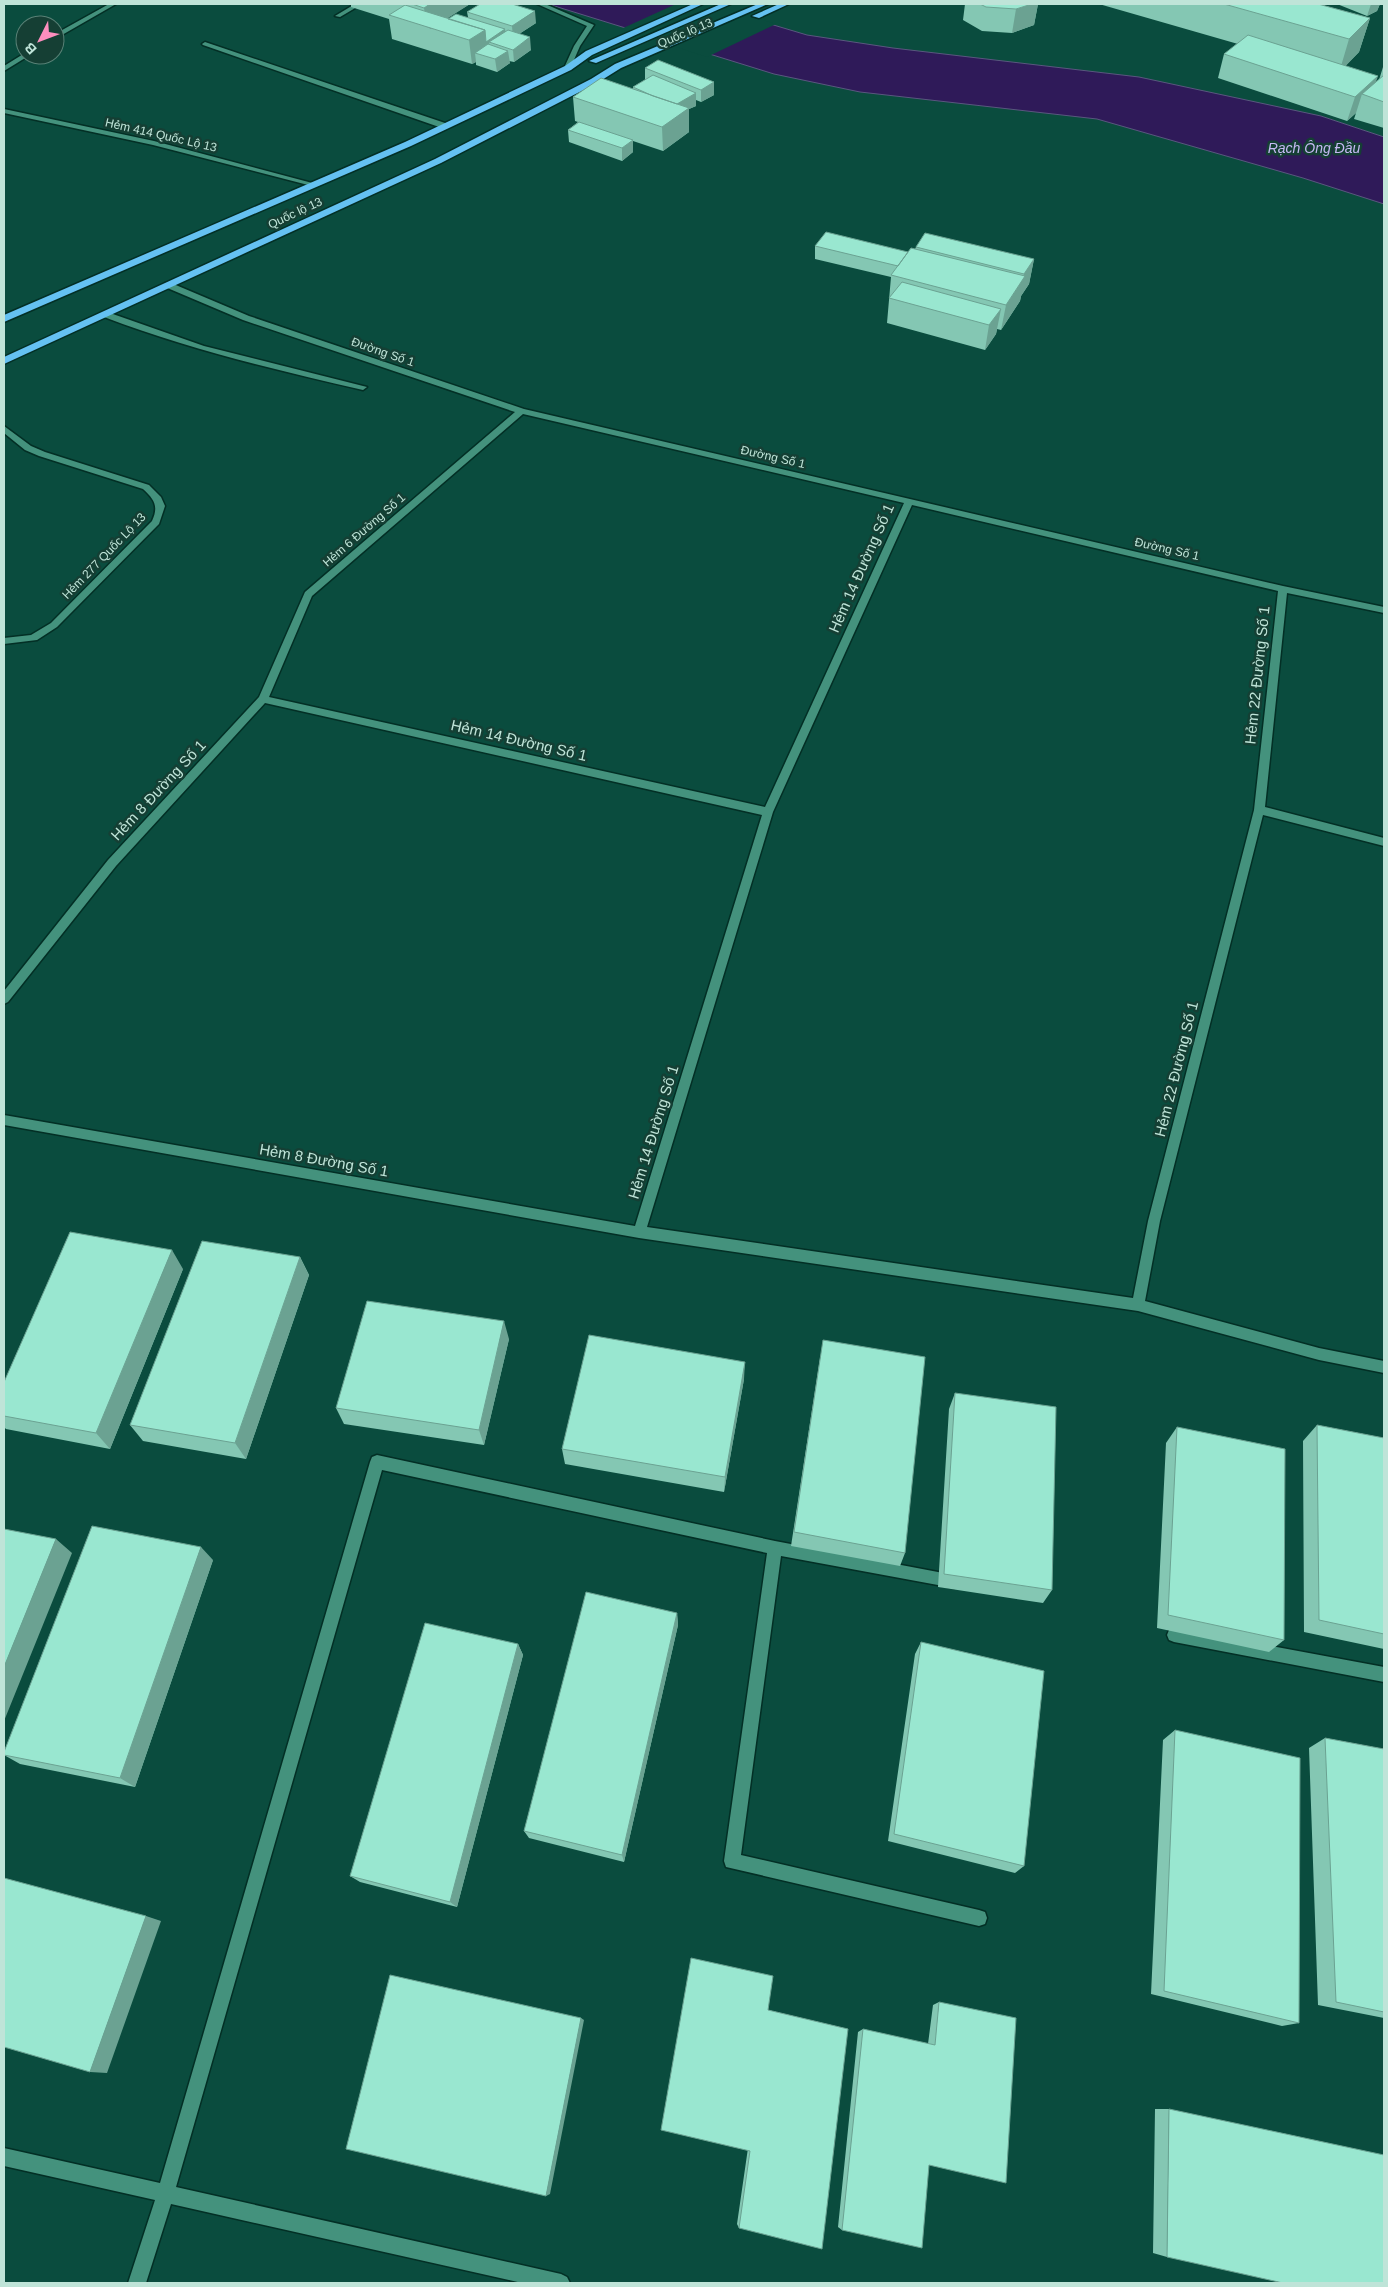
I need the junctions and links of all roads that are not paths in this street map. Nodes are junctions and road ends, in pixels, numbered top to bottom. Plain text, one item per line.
1 (113, 4) edge
2 (359, 4) edge
3 (540, 4) edge
4 (699, 4) edge
5 (728, 4) edge
6 (764, 4) edge
7 (784, 4) edge
8 (338, 16) dead end
9 (65, 31) edge
10 (205, 44) dead end
11 (15, 63) edge
12 (568, 68) junction
13 (4, 70) edge
14 (594, 82) junction
15 (4, 111) edge
16 (445, 126) junction
17 (312, 184) junction
18 (168, 285) junction
19 (107, 315) junction
20 (4, 319) edge
21 (4, 361) edge
22 (363, 387) dead end
23 (521, 411) junction
24 (4, 429) edge
25 (909, 502) junction
26 (1283, 589) junction
27 (1384, 610) edge
28 (4, 641) edge
29 (263, 699) junction
30 (1259, 810) junction
31 (768, 812) junction
32 (1384, 842) edge
33 (4, 999) edge
34 (4, 1120) edge
35 (639, 1232) junction
36 (1138, 1306) junction
37 (1384, 1367) edge
38 (775, 1548) junction
39 (968, 1584) edge
40 (1174, 1635) edge
41 (1384, 1675) edge
42 (979, 1918) dead end
43 (4, 2157) edge
44 (166, 2195) junction
45 (137, 2283) edge
46 (561, 2283) edge

1 - 9 street
2 - 8 street
3 - 12 street
4 - 12 highway, Quốc lộ 13
5 - 12 highway, Quốc lộ 13
6 - 14 highway, Quốc lộ 13
7 - 14 highway, Quốc lộ 13
10 - 16 street
11 - 13 street
12 - 16 highway, Quốc lộ 13
14 - 18 highway, Quốc lộ 13
15 - 17 street, Hẻm 414 Quốc Lộ 13
16 - 17 highway, Quốc lộ 13
17 - 20 highway, Quốc lộ 13
18 - 19 highway, Quốc lộ 13
18 - 23 street, Đường Số 1
19 - 21 highway, Quốc lộ 13
19 - 22 street
23 - 25 street, Đường Số 1
23 - 29 street, Hẻm 6 Đường Số 1
24 - 28 street, Hẻm 277 Quốc Lộ 13
25 - 26 street, Đường Số 1
25 - 31 street, Hẻm 14 Đường Số 1
26 - 27 street, Đường Số 1
26 - 30 street, Hẻm 22 Đường Số 1
29 - 31 street, Hẻm 14 Đường Số 1
29 - 33 street, Hẻm 8 Đường Số 1
30 - 32 street
30 - 36 street, Hẻm 22 Đường Số 1
31 - 35 street, Hẻm 14 Đường Số 1
34 - 35 street, Hẻm 8 Đường Số 1
35 - 36 street, Hẻm 8 Đường Số 1
36 - 37 street
38 - 39 street
38 - 42 street
38 - 44 street
40 - 41 street
43 - 44 street
44 - 45 street
44 - 46 street

